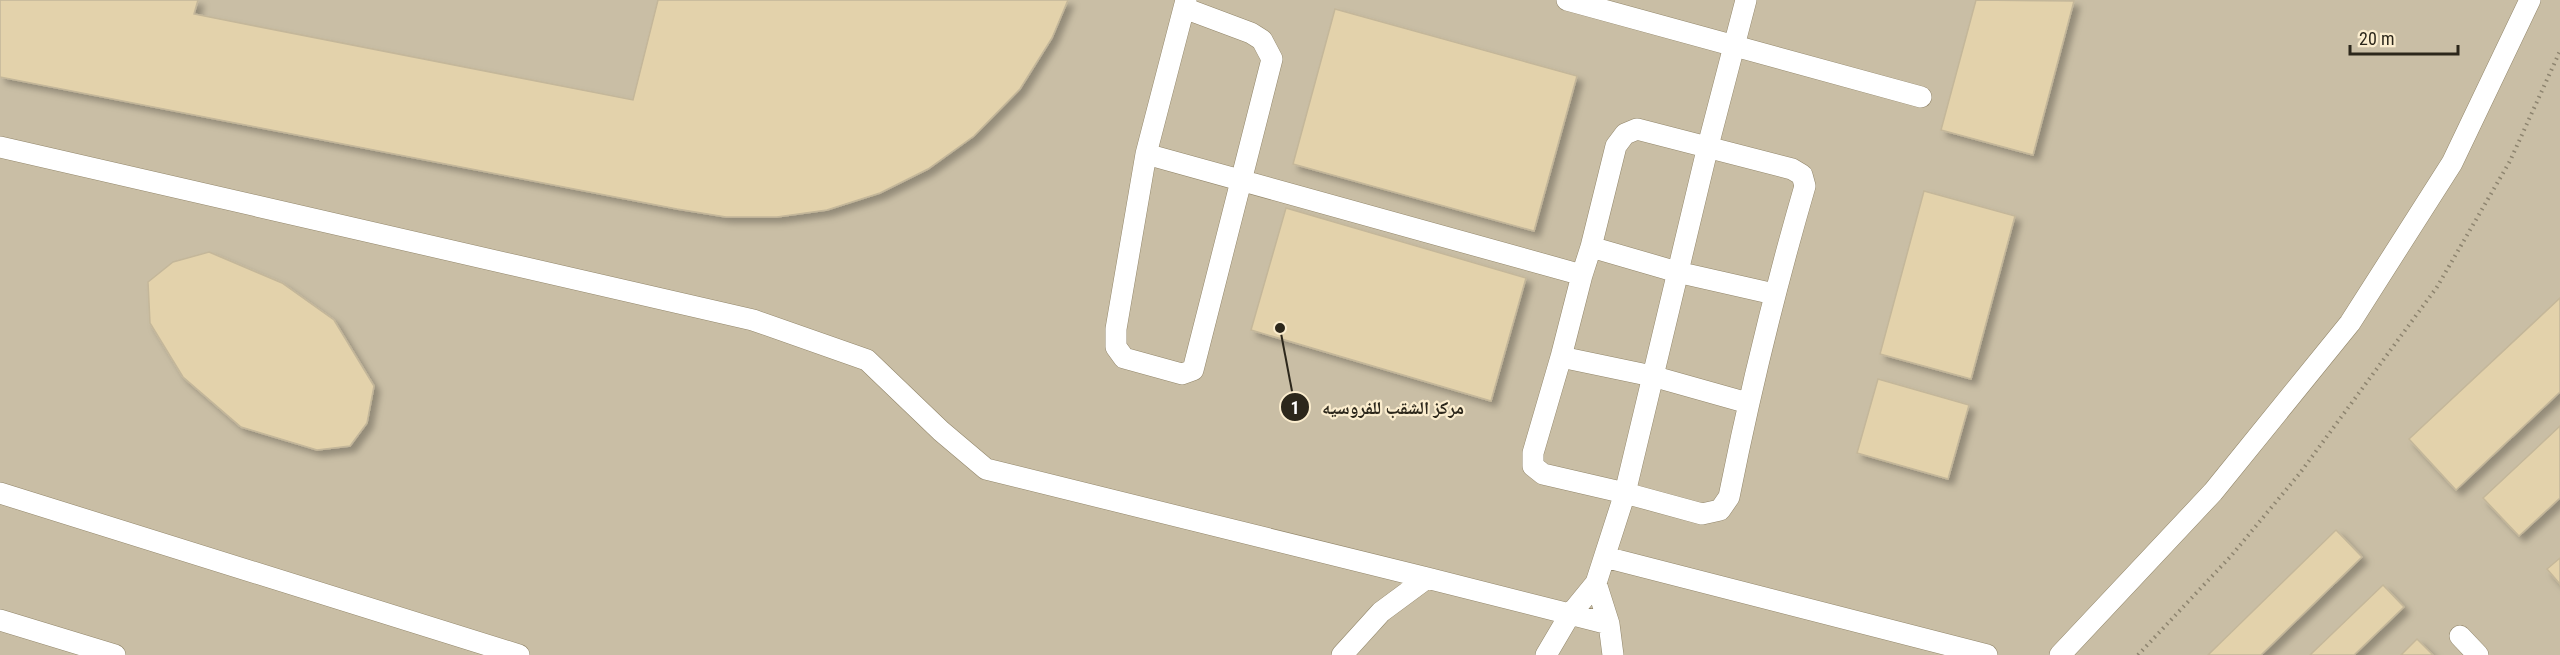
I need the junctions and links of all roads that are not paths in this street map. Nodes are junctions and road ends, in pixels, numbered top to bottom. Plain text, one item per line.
1 (1567, 0) edge
2 (1746, 0) edge
3 (2530, 0) edge
4 (1185, 4) edge
5 (1734, 45) junction
6 (1921, 97) dead end
7 (1708, 146) junction
8 (0, 147) edge
9 (1146, 153) junction
10 (1243, 180) junction
11 (1591, 247) junction
12 (1677, 272) junction
13 (1582, 274) junction
14 (1774, 294) junction
15 (1561, 357) junction
16 (1652, 376) junction
17 (1748, 402) junction
18 (0, 493) edge
19 (1625, 493) junction
20 (1605, 557) junction
21 (1426, 578) junction
22 (1596, 583) junction
23 (1569, 616) junction
24 (0, 620) edge
25 (1609, 624) junction
26 (2460, 636) dead end
27 (115, 655) edge
28 (519, 655) edge
29 (1342, 655) edge
30 (1546, 655) edge
31 (1613, 655) edge
32 (1987, 655) edge
33 (2060, 655) edge
34 (2478, 655) edge

1 - 5 lane
2 - 5 lane
3 - 33 lane
4 - 9 lane
4 - 10 lane
5 - 6 lane
5 - 7 lane
7 - 11 lane
7 - 12 lane
7 - 14 lane
8 - 21 lane
9 - 10 lane
9 - 10 lane
10 - 13 lane
11 - 12 lane
11 - 13 lane
12 - 14 lane
12 - 16 lane
13 - 15 lane
14 - 17 lane
15 - 16 lane
15 - 19 lane
16 - 17 lane
16 - 19 lane
17 - 19 lane
18 - 28 lane
19 - 20 lane
20 - 22 lane
20 - 32 lane
21 - 23 lane
21 - 29 lane
22 - 23 lane
22 - 25 lane
23 - 25 lane
23 - 30 lane
24 - 27 lane
25 - 31 lane
26 - 34 lane

